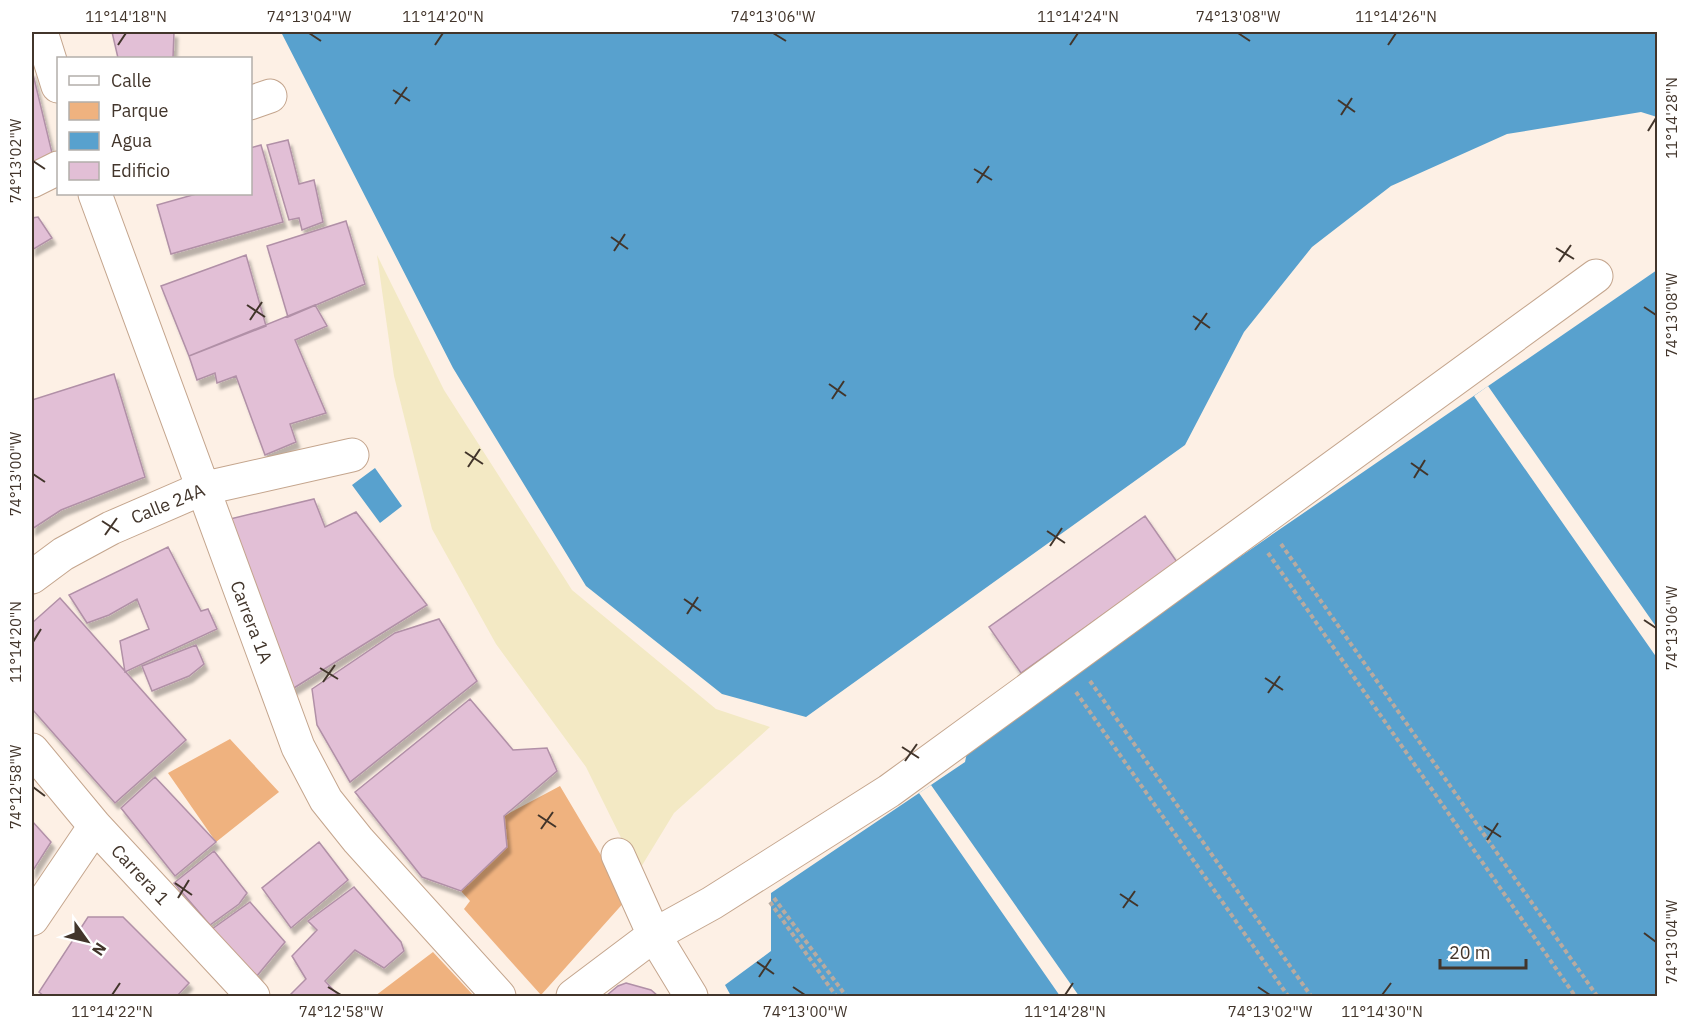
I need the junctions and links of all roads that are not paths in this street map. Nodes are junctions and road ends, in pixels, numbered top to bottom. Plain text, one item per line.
1 (41, 32) edge
2 (57, 83) edge
3 (57, 168) edge
4 (32, 181) edge
5 (95, 195) edge
6 (1596, 276) dead end
7 (352, 455) dead end
8 (201, 489) junction
9 (32, 577) edge
10 (32, 750) edge
11 (95, 826) junction
12 (618, 855) dead end
13 (32, 919) edge
14 (654, 935) junction
15 (253, 996) edge
16 (499, 996) edge
17 (573, 996) edge
18 (691, 996) edge

1 - 2 street
3 - 4 street
5 - 8 street, Carrera 1A
6 - 14 street
7 - 8 street, Calle 24A
8 - 9 street, Calle 24A
8 - 16 street, Carrera 1A
10 - 11 street, Carrera 1
11 - 13 street
11 - 15 street, Carrera 1
12 - 14 street
14 - 17 street
14 - 18 street

